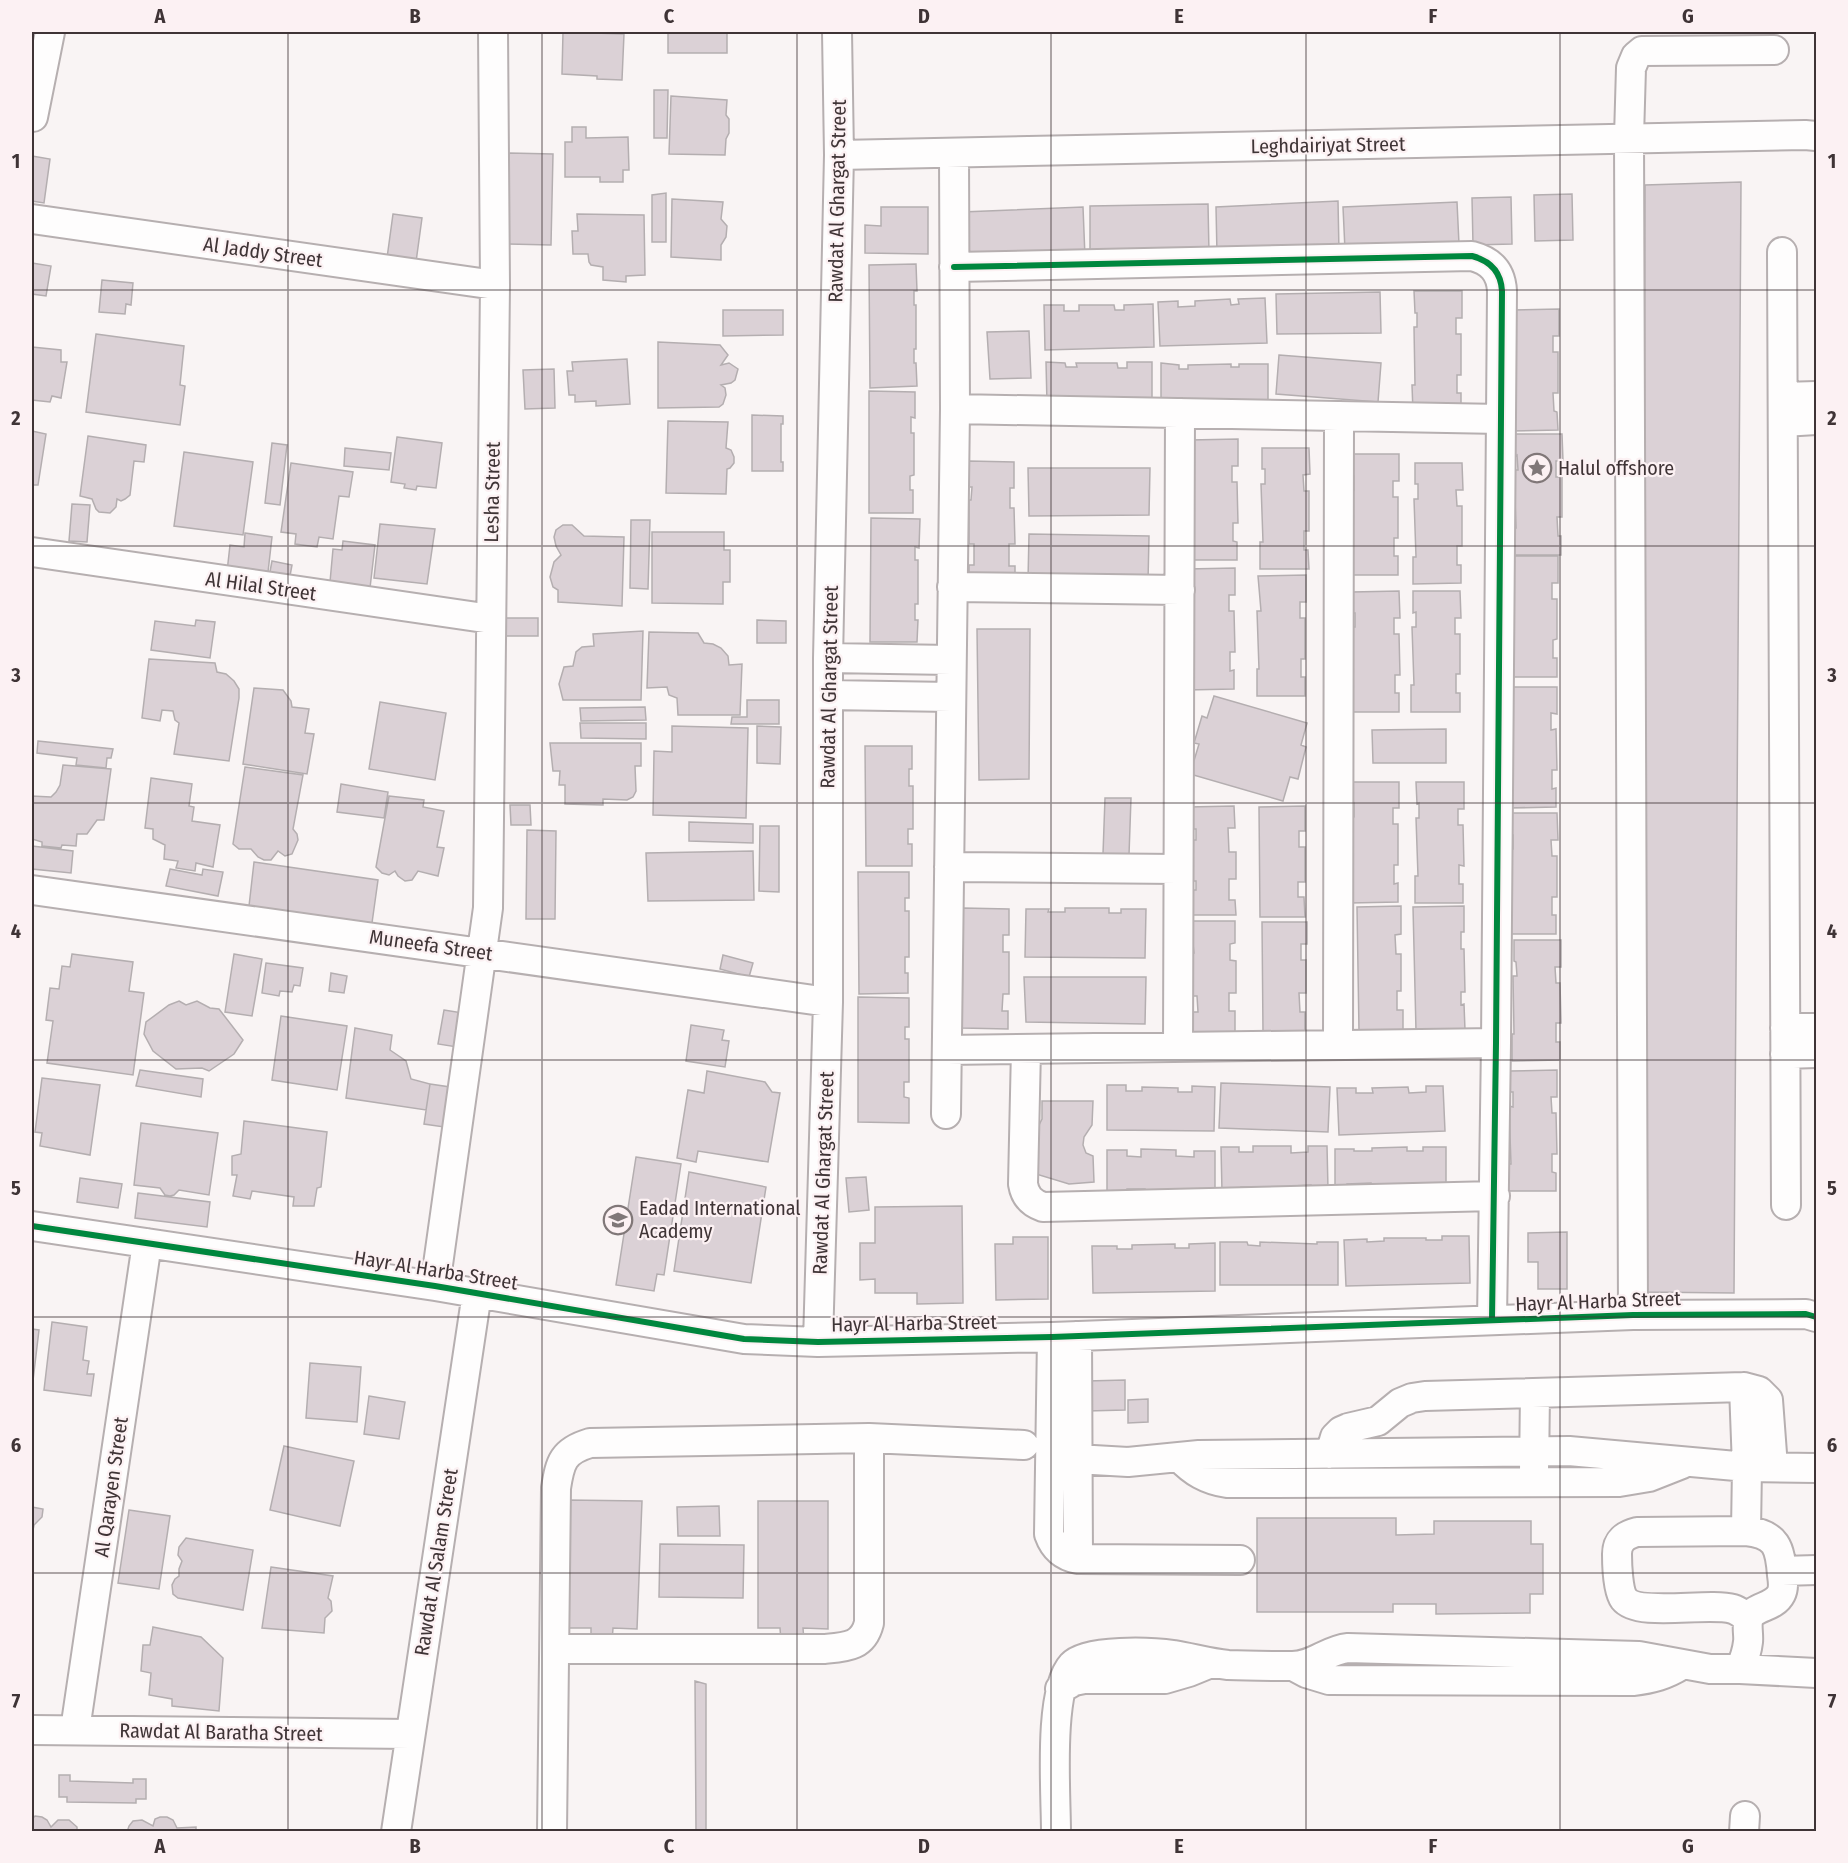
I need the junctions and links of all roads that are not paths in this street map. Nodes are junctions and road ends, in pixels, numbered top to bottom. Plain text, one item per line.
1 (50, 32) edge
2 (493, 32) edge
3 (837, 32) edge
4 (1774, 50) dead end
5 (33, 117) edge
6 (1816, 136) edge
7 (1629, 137) junction
8 (954, 154) junction
9 (839, 155) junction
10 (32, 219) edge
11 (1782, 252) dead end
12 (954, 267) junction
13 (495, 285) junction
14 (1816, 396) edge
15 (955, 409) junction
16 (1783, 409) junction
17 (1180, 413) junction
18 (1340, 416) junction
19 (1501, 419) junction
20 (1816, 420) edge
21 (32, 552) edge
22 (952, 587) junction
23 (1180, 590) junction
24 (491, 619) junction
25 (828, 658) junction
26 (951, 660) junction
27 (828, 695) junction
28 (951, 697) junction
29 (949, 867) junction
30 (1177, 869) junction
31 (33, 897) edge
32 (483, 952) junction
33 (828, 1002) junction
34 (1816, 1028) edge
35 (1785, 1041) junction
36 (1496, 1042) junction
37 (1338, 1044) junction
38 (1178, 1047) junction
39 (1026, 1048) junction
40 (947, 1050) junction
41 (1816, 1053) edge
42 (946, 1114) dead end
43 (1495, 1196) junction
44 (1786, 1205) dead end
45 (32, 1226) edge
46 (147, 1244) junction
47 (435, 1286) junction
48 (477, 1293) junction
49 (1813, 1314) edge
50 (1633, 1315) junction
51 (1492, 1320) junction
52 (1064, 1336) junction
53 (818, 1342) junction
54 (1535, 1393) junction
55 (869, 1438) junction
56 (1024, 1445) dead end
57 (1535, 1452) junction
58 (1330, 1454) junction
59 (1179, 1457) junction
60 (1076, 1459) junction
61 (1687, 1461) junction
62 (1760, 1467) junction
63 (1816, 1468) edge
64 (1534, 1482) junction
65 (1746, 1531) junction
66 (1077, 1559) junction
67 (1240, 1560) dead end
68 (1816, 1570) edge
69 (1782, 1571) junction
70 (1749, 1618) junction
71 (555, 1649) junction
72 (1740, 1668) junction
73 (1816, 1673) edge
74 (32, 1730) edge
75 (75, 1730) junction
76 (410, 1734) junction
77 (396, 1832) edge
78 (552, 1832) edge
79 (1056, 1832) edge

1 - 5 street
2 - 13 street, Lesha Street
3 - 9 street, Rawdat Al Ghargat Street
4 - 7 street
6 - 7 street, Leghdairiyat Street
7 - 8 street, Leghdairiyat Street
7 - 50 street
8 - 9 street, Leghdairiyat Street
8 - 12 street
9 - 25 street, Rawdat Al Ghargat Street
10 - 13 street, Al Jaddy Street
11 - 16 street
12 - 15 street
12 - 19 street
13 - 24 street, Lesha Street
14 - 16 street
15 - 17 street
15 - 22 street
16 - 20 street
16 - 35 street
17 - 18 street
17 - 23 street
18 - 19 street
18 - 37 street
19 - 36 street
21 - 24 street, Al Hilal Street
22 - 23 street
22 - 26 street
23 - 30 street
24 - 32 street, Lesha Street
25 - 26 street
25 - 27 street, Rawdat Al Ghargat Street
26 - 28 street
27 - 28 street
27 - 33 street, Rawdat Al Ghargat Street
28 - 29 street
29 - 30 street
29 - 40 street
30 - 38 street
31 - 32 street, Muneefa Street
32 - 33 street, Muneefa Street
32 - 47 street, Lesha Street
33 - 53 street, Rawdat Al Ghargat Street
34 - 35 street
35 - 41 street
35 - 44 street
36 - 37 street
36 - 43 street
37 - 38 street
38 - 39 street
39 - 40 street
39 - 43 street
40 - 42 street
43 - 51 street
45 - 46 street, Hayr Al Harba Street
46 - 47 street, Hayr Al Harba Street
46 - 75 street, Al Qarayen Street
47 - 48 street, Hayr Al Harba Street
48 - 53 street, Hayr Al Harba Street
48 - 76 street, Rawdat Al Salam Street
49 - 50 street, Hayr Al Harba Street
50 - 51 street, Hayr Al Harba Street
51 - 52 street, Hayr Al Harba Street
52 - 53 street, Hayr Al Harba Street
52 - 60 street
52 - 66 street
54 - 57 street
54 - 58 street
54 - 62 street
55 - 56 street
55 - 71 street
55 - 71 street
57 - 58 street
57 - 61 street
57 - 64 street
58 - 59 street
59 - 60 street
59 - 64 street
60 - 66 street
61 - 62 street
61 - 64 street
62 - 63 street
62 - 65 street
65 - 69 street
65 - 70 street
66 - 67 street
68 - 69 street
69 - 70 street
70 - 72 street
71 - 78 street
72 - 73 street
72 - 79 street
74 - 75 street, Rawdat Al Baratha Street
75 - 76 street, Rawdat Al Baratha Street
76 - 77 street, Rawdat Al Salam Street

